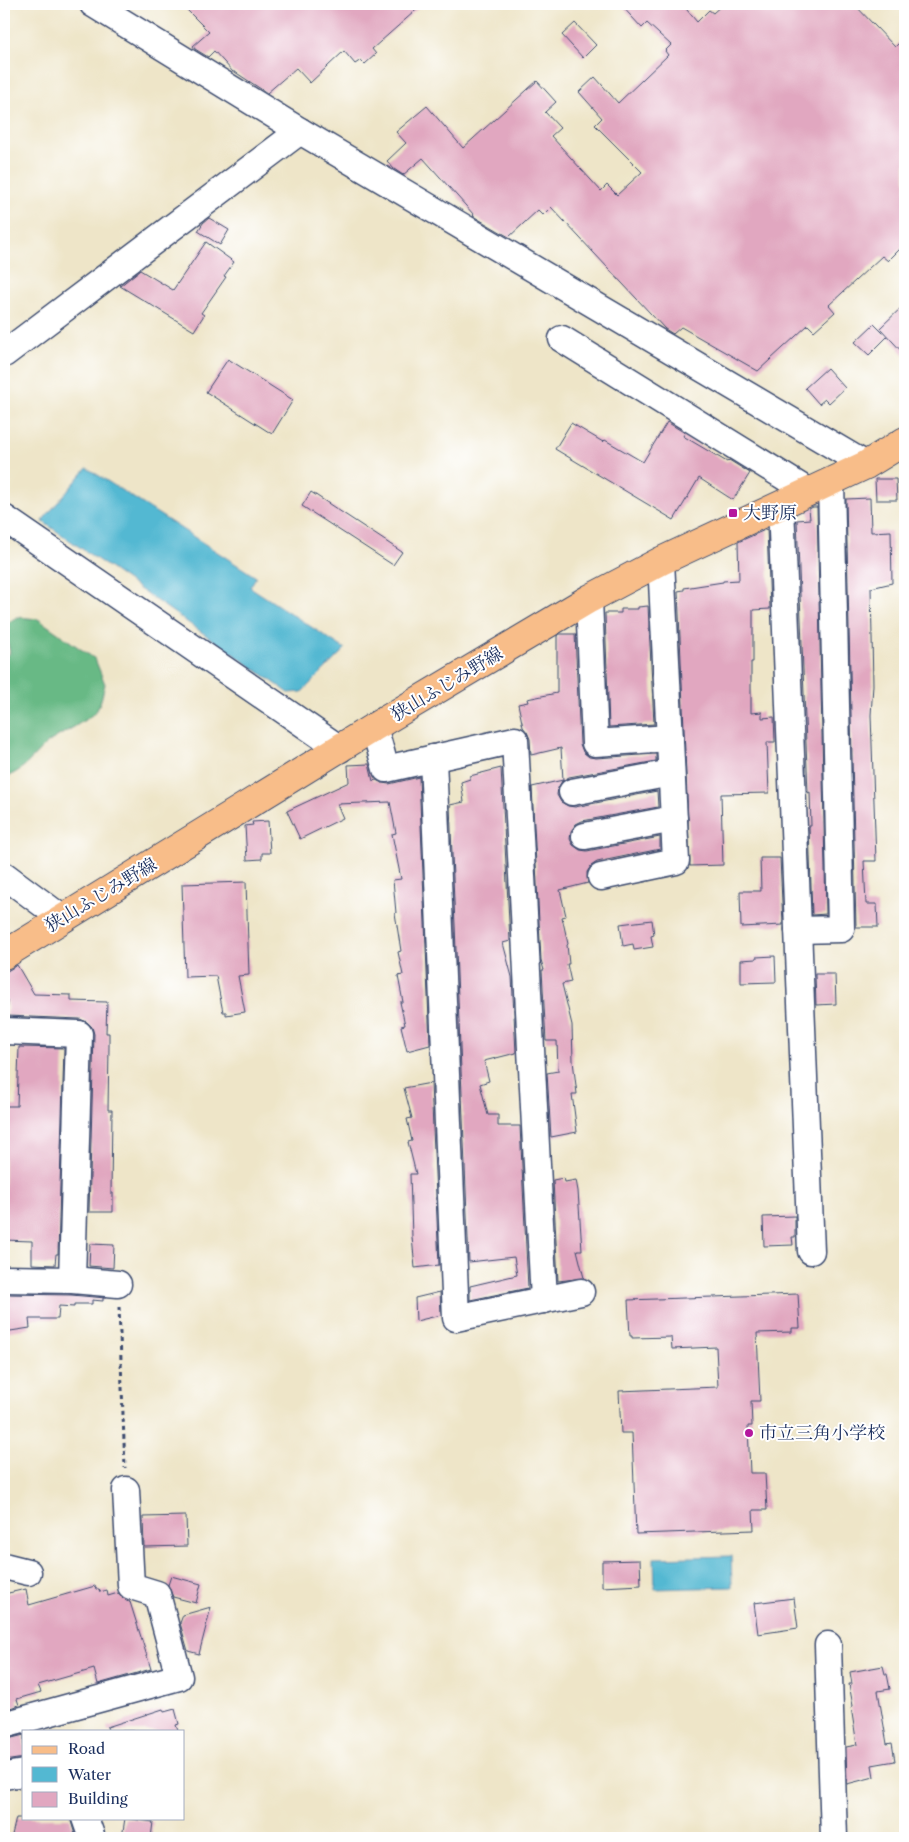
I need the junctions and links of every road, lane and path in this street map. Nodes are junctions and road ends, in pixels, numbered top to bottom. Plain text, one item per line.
1 (93, 4) edge
2 (300, 131) junction
3 (562, 339) dead end
4 (4, 354) edge
5 (905, 441) edge
6 (866, 465) junction
7 (820, 487) junction
8 (781, 506) junction
9 (4, 518) edge
10 (661, 561) junction
11 (589, 599) junction
12 (374, 727) junction
13 (670, 738) junction
14 (340, 749) junction
15 (433, 758) junction
16 (672, 773) junction
17 (572, 792) dead end
18 (674, 819) junction
19 (585, 836) dead end
20 (4, 875) edge
21 (601, 877) dead end
22 (63, 919) junction
23 (798, 930) junction
24 (4, 955) edge
25 (4, 1031) edge
26 (811, 1251) dead end
27 (4, 1278) edge
28 (72, 1280) junction
29 (118, 1284) joint
30 (581, 1292) dead end
31 (544, 1300) junction
32 (126, 1490) joint
33 (828, 1645) dead end
34 (4, 1724) edge
35 (22, 1772) edge
36 (4, 1776) edge
37 (86, 1820) edge
38 (92, 1838) edge
39 (834, 1838) edge

1 - 2 street
2 - 4 street
2 - 6 street
3 - 7 street
5 - 6 main road, 狭山ふじみ野線
6 - 7 main road, 狭山ふじみ野線
7 - 8 main road, 狭山ふじみ野線
7 - 23 street
8 - 10 main road, 狭山ふじみ野線
8 - 23 street
9 - 14 street
10 - 11 main road, 狭山ふじみ野線
10 - 13 street
11 - 12 main road, 狭山ふじみ野線
11 - 13 street
12 - 14 main road, 狭山ふじみ野線
12 - 15 street
13 - 16 street
14 - 22 main road, 狭山ふじみ野線
15 - 31 street
15 - 31 street
16 - 17 street
16 - 18 street
18 - 19 street
18 - 21 street
20 - 22 street
22 - 24 main road, 狭山ふじみ野線
23 - 26 street
25 - 28 street
27 - 28 street
28 - 29 street
29 - 32 path
30 - 31 street
32 - 34 street
33 - 39 street
35 - 36 street
37 - 38 street

